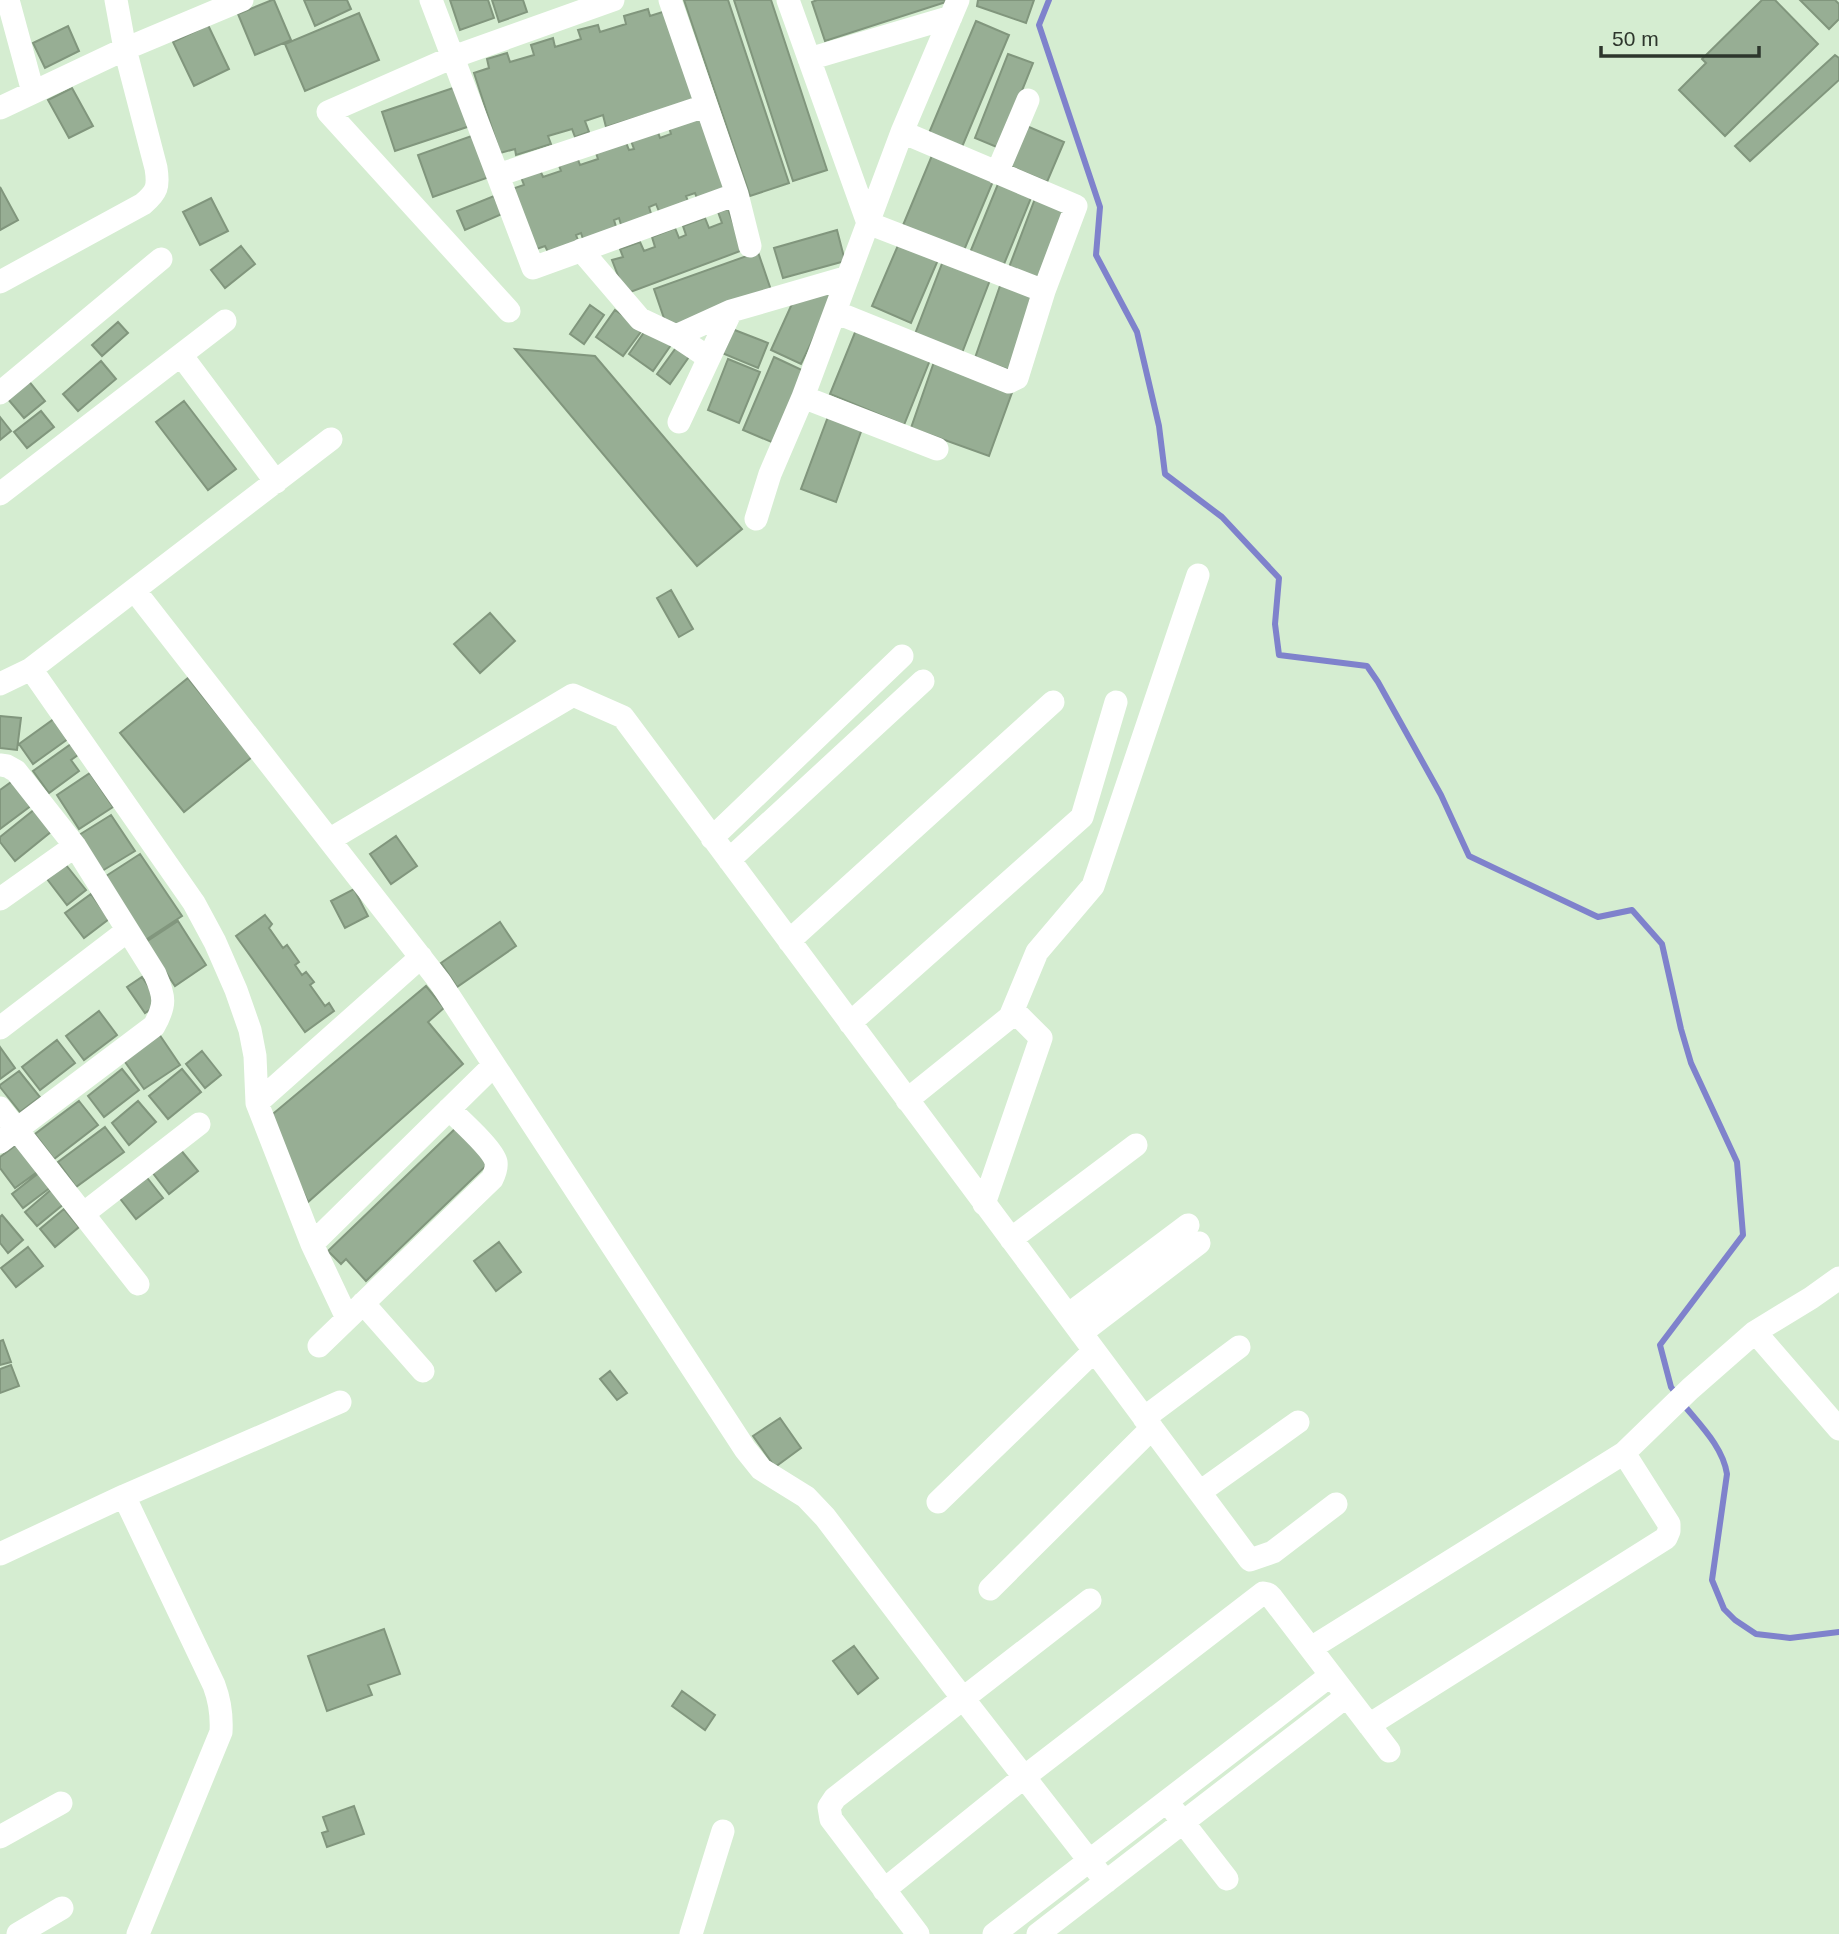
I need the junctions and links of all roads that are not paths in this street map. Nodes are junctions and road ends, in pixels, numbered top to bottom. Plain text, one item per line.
1 (8, 0) edge
2 (116, 0) edge
3 (242, 0) edge
4 (431, 0) edge
5 (613, 0) edge
6 (670, 0) edge
7 (788, 0) edge
8 (955, 8) edge
9 (125, 49) junction
10 (453, 57) junction
11 (809, 58) junction
12 (33, 92) junction
13 (1028, 100) dead end
14 (705, 106) junction
15 (0, 108) edge
16 (902, 132) junction
17 (997, 173) junction
18 (498, 175) junction
19 (737, 194) junction
20 (868, 223) junction
21 (750, 246) dead end
22 (581, 250) junction
23 (161, 258) dead end
24 (848, 277) junction
25 (0, 282) edge
26 (1044, 291) junction
27 (509, 311) dead end
28 (731, 311) junction
29 (835, 312) junction
30 (225, 321) dead end
31 (676, 336) junction
32 (181, 355) junction
33 (709, 358) junction
34 (0, 393) edge
35 (803, 397) junction
36 (679, 422) dead end
37 (331, 439) dead end
38 (937, 449) dead end
39 (276, 482) junction
40 (0, 494) edge
41 (755, 519) dead end
42 (1198, 575) dead end
43 (135, 591) junction
44 (902, 656) dead end
45 (31, 669) junction
46 (923, 681) dead end
47 (0, 684) edge
48 (1053, 702) dead end
49 (1116, 702) dead end
50 (2, 768) edge
51 (712, 838) junction
52 (330, 840) junction
53 (75, 846) junction
54 (729, 860) junction
55 (0, 900) edge
56 (127, 931) junction
57 (789, 941) junction
58 (421, 957) junction
59 (1013, 1010) junction
60 (850, 1023) junction
61 (0, 1028) edge
62 (494, 1065) junction
63 (907, 1100) junction
64 (257, 1103) junction
65 (0, 1108) edge
66 (449, 1109) junction
67 (199, 1124) dead end
68 (9, 1136) edge
69 (1136, 1145) dead end
70 (984, 1204) junction
71 (83, 1214) junction
72 (1193, 1234) dead end
73 (1011, 1239) junction
74 (312, 1244) junction
75 (1839, 1278) edge
76 (138, 1284) dead end
77 (355, 1311) junction
78 (1755, 1332) junction
79 (1081, 1333) junction
80 (319, 1346) dead end
81 (1239, 1347) dead end
82 (423, 1371) dead end
83 (340, 1402) dead end
84 (1298, 1422) dead end
85 (1148, 1423) junction
86 (1839, 1429) edge
87 (1624, 1454) junction
88 (1200, 1492) junction
89 (124, 1496) junction
90 (939, 1502) dead end
91 (1336, 1504) dead end
92 (0, 1554) edge
93 (990, 1589) dead end
94 (1090, 1600) dead end
95 (1311, 1648) junction
96 (1331, 1675) junction
97 (1347, 1696) junction
98 (963, 1699) junction
99 (1369, 1725) junction
100 (1389, 1751) dead end
101 (1024, 1777) junction
102 (1167, 1801) junction
103 (61, 1803) dead end
104 (1183, 1822) junction
105 (723, 1831) dead end
106 (0, 1837) edge
107 (1089, 1860) junction
108 (1227, 1880) dead end
109 (1106, 1882) junction
110 (884, 1890) junction
111 (62, 1908) dead end
112 (1025, 1910) junction
113 (1041, 1933) edge
114 (18, 1934) edge
115 (138, 1934) edge
116 (691, 1934) edge
117 (918, 1934) edge
118 (994, 1934) edge

1 - 12 street
2 - 9 street
3 - 9 street
4 - 10 street
5 - 10 street
6 - 14 street
7 - 11 street
8 - 11 street
8 - 16 street
9 - 12 street
9 - 25 street
10 - 18 street
10 - 27 street
11 - 20 street
12 - 15 street
13 - 17 street
14 - 18 street
14 - 19 street
16 - 17 street
16 - 20 street
17 - 26 street
18 - 22 street
19 - 21 street
19 - 22 street
20 - 24 street
20 - 26 street
22 - 31 street
23 - 34 street
24 - 28 street
24 - 29 street
26 - 29 street
28 - 31 street
28 - 33 street
29 - 35 street
30 - 32 street
31 - 33 street
32 - 39 street
32 - 40 street
33 - 36 street
35 - 38 street
35 - 41 street
37 - 39 street
39 - 43 street
42 - 59 street
43 - 45 street
43 - 52 street
44 - 51 street
45 - 47 street
45 - 64 street
46 - 54 street
48 - 57 street
49 - 60 street
50 - 53 street
51 - 52 street
51 - 54 street
52 - 58 street
53 - 55 street
53 - 56 street
54 - 57 street
56 - 61 street
56 - 68 street
57 - 60 street
58 - 62 street
58 - 64 street
59 - 63 street
59 - 70 street
60 - 63 street
62 - 66 street
62 - 98 street
63 - 70 street
64 - 74 street
65 - 68 street
66 - 74 street
66 - 77 street
67 - 71 street
68 - 71 street
69 - 73 street
70 - 73 street
71 - 76 street
72 - 79 street
73 - 79 street
74 - 77 street
75 - 78 street
77 - 80 street
77 - 82 street
78 - 86 street
78 - 87 street
79 - 85 street
79 - 90 street
81 - 85 street
83 - 89 street
84 - 88 street
85 - 88 street
85 - 93 street
87 - 95 street
87 - 99 street
88 - 91 street
89 - 92 street
89 - 115 street
94 - 98 street
95 - 96 street
95 - 101 street
96 - 97 street
96 - 102 street
97 - 99 street
97 - 104 street
98 - 101 street
98 - 110 street
99 - 100 street
101 - 107 street
101 - 110 street
102 - 104 street
102 - 107 street
103 - 106 street
104 - 108 street
104 - 109 street
105 - 116 street
107 - 109 street
107 - 112 street
109 - 113 street
110 - 117 street
111 - 114 street
112 - 113 street
112 - 118 street

